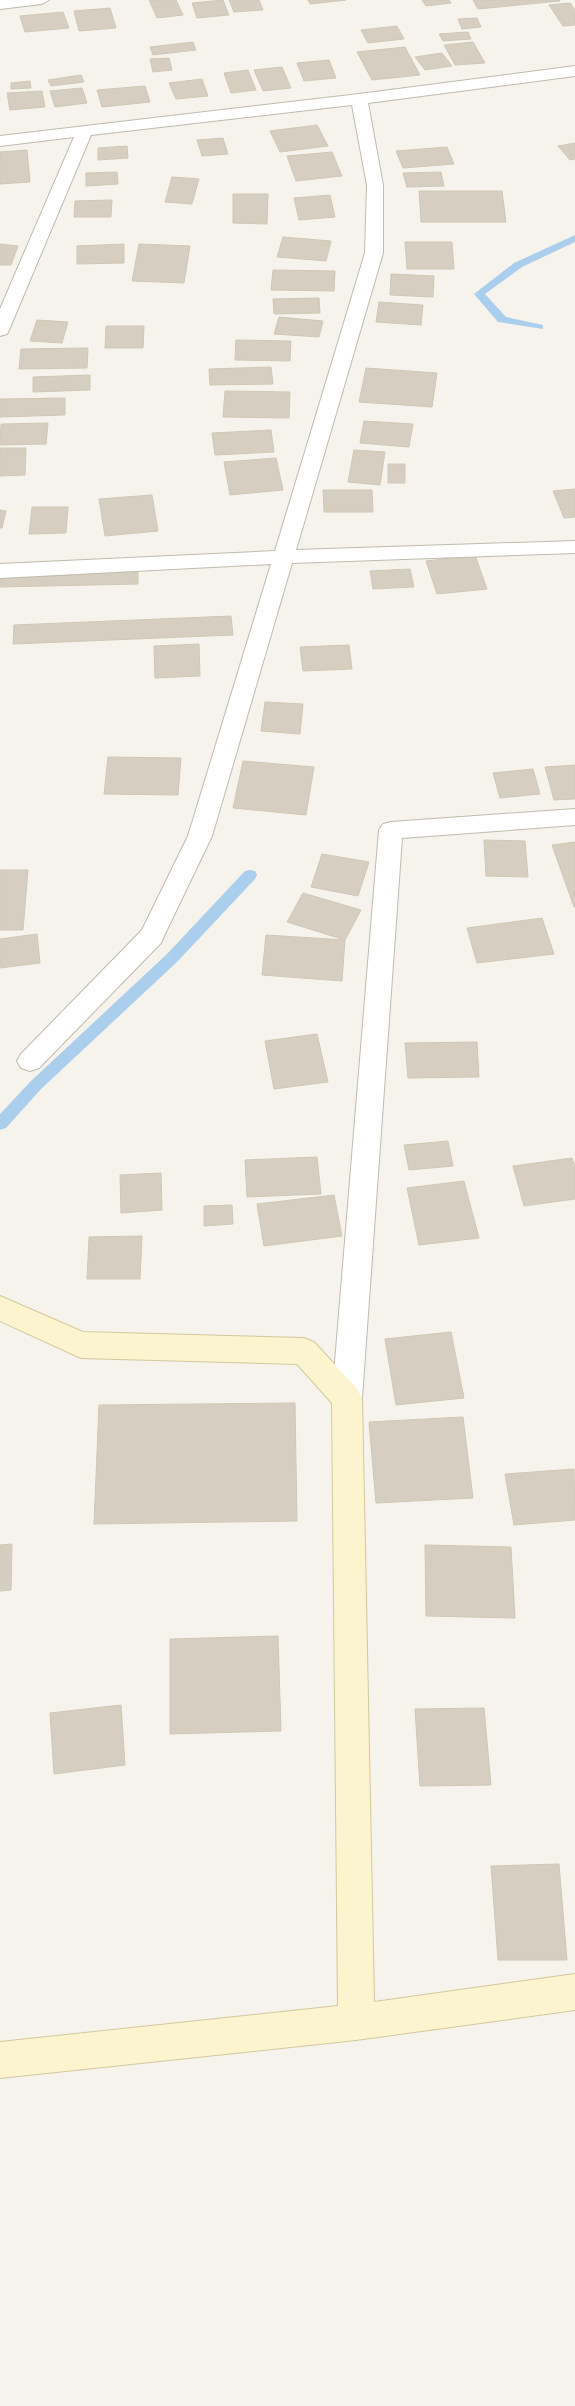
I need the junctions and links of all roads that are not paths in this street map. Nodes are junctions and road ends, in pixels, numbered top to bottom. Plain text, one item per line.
1 (42, 0) edge
2 (0, 4) edge
3 (575, 72) edge
4 (359, 99) junction
5 (85, 131) junction
6 (0, 141) edge
7 (0, 330) edge
8 (575, 547) edge
9 (284, 557) junction
10 (0, 571) edge
11 (575, 818) edge
12 (30, 1061) dead end
13 (0, 1308) edge
14 (347, 1398) junction
15 (575, 1992) edge
16 (356, 2022) junction
17 (0, 2060) edge

1 - 2 street
3 - 4 street
4 - 5 street
4 - 9 street
5 - 6 street
5 - 7 street
8 - 9 street
9 - 10 street
9 - 12 street
11 - 14 street
13 - 14 street
14 - 16 street
15 - 16 street
16 - 17 street

